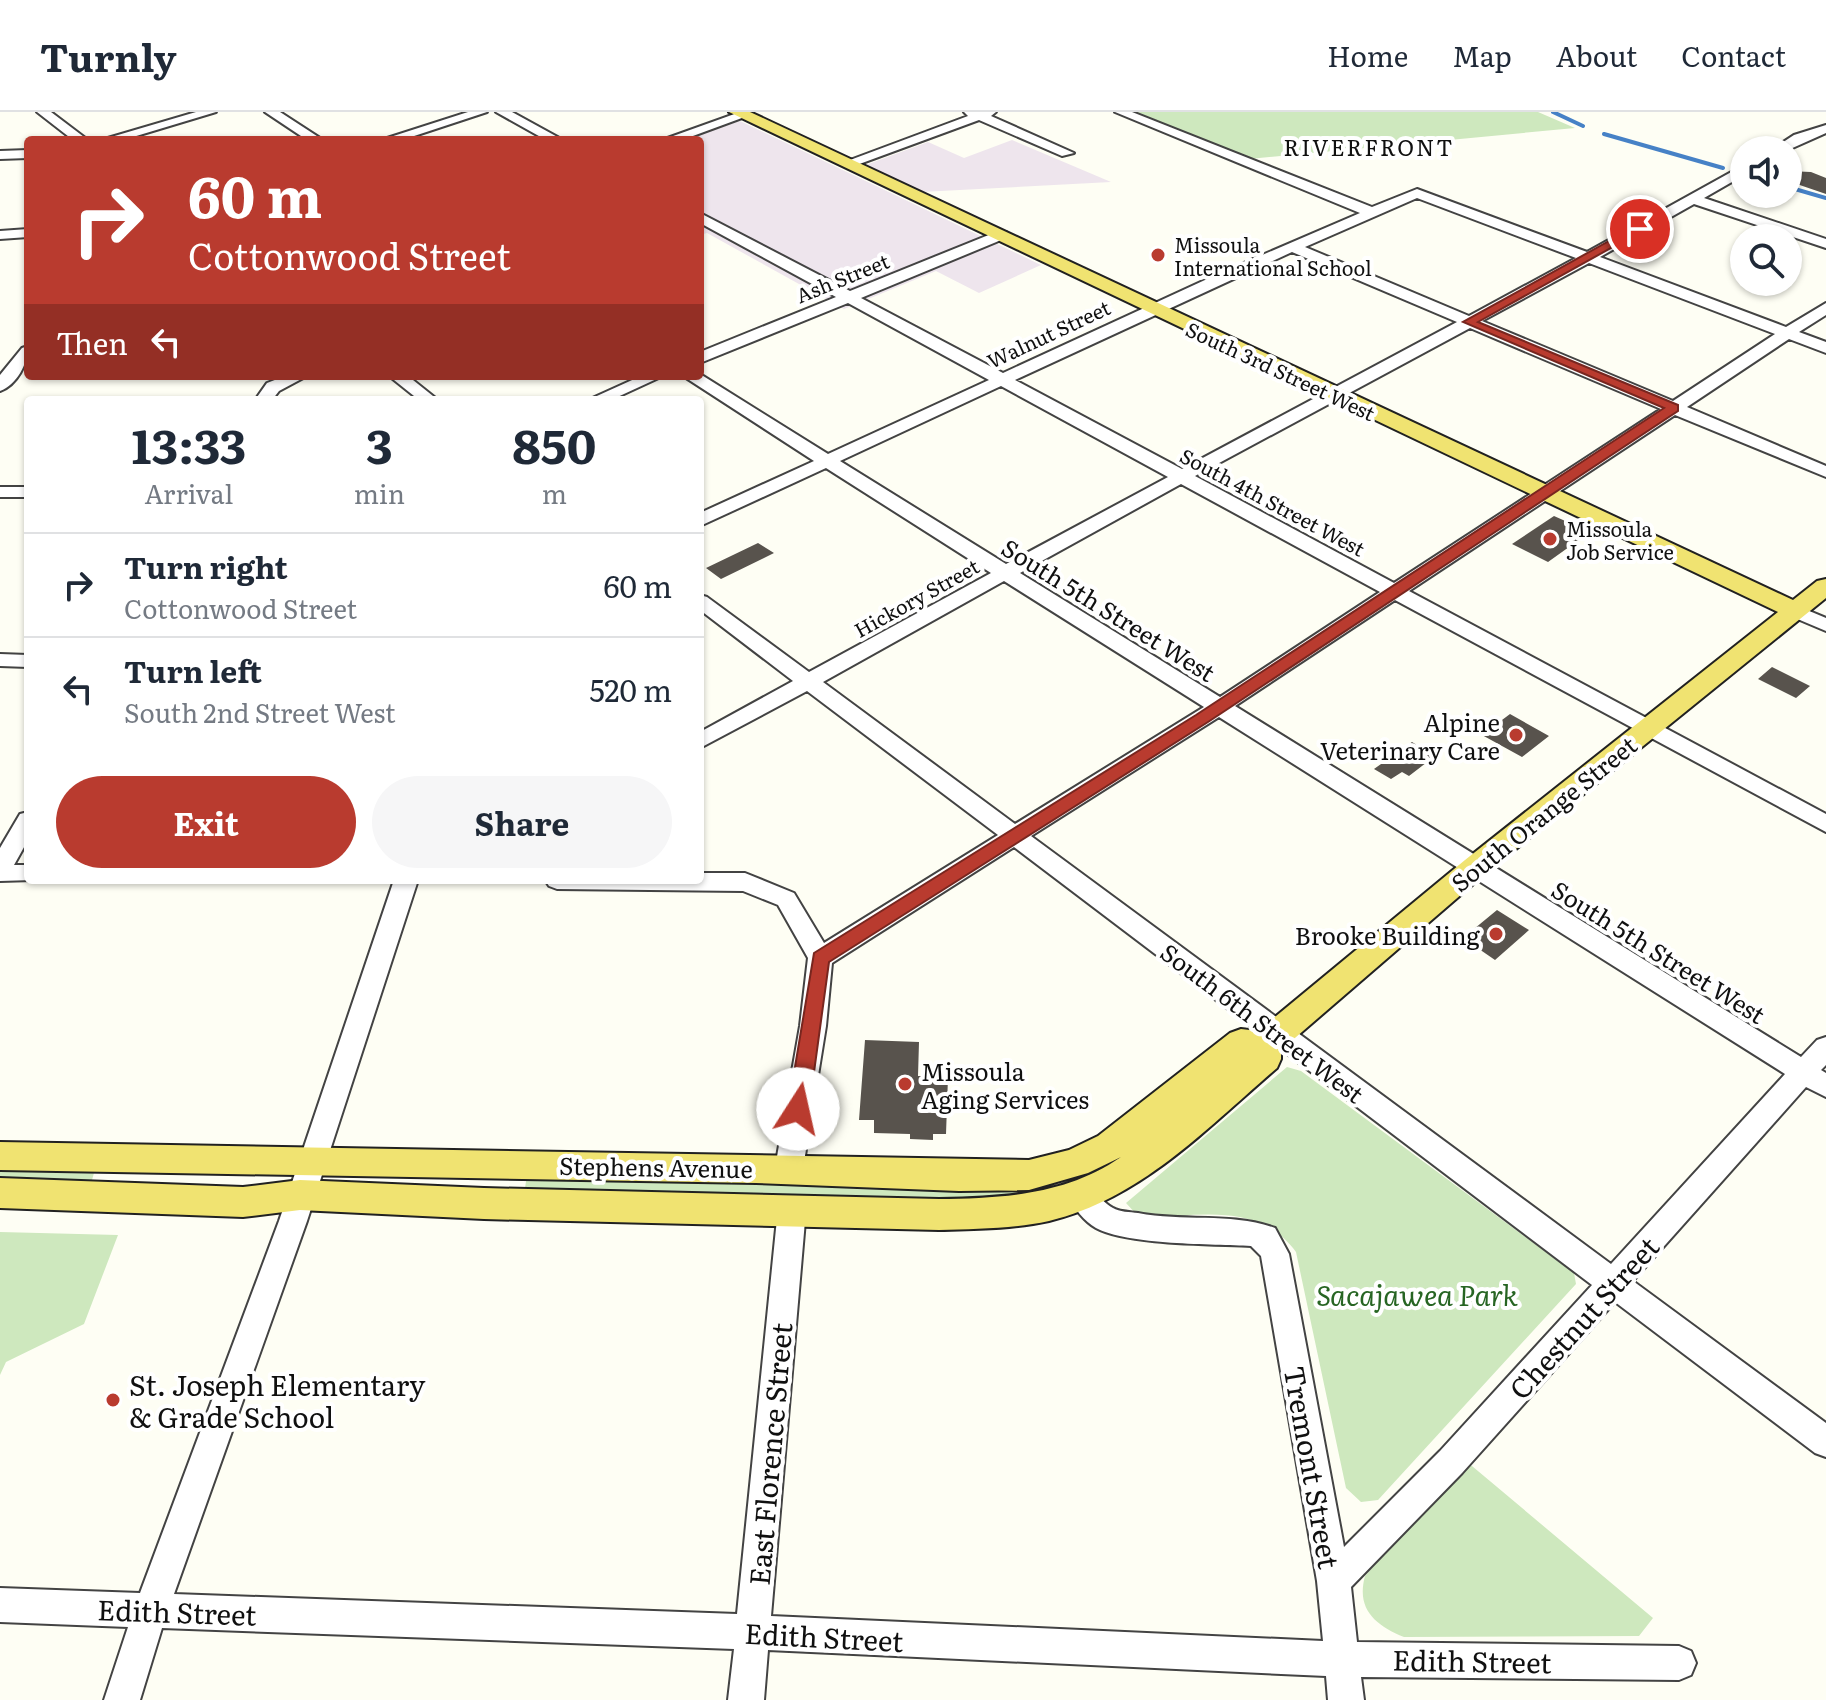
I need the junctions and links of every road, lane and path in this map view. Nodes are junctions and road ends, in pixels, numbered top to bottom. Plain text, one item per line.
1 (43, 112) edge
2 (210, 112) edge
3 (271, 112) edge
4 (481, 112) edge
5 (502, 112) edge
6 (1121, 112) edge
7 (980, 113) edge
8 (740, 114) edge
9 (1826, 129) edge
10 (76, 136) edge
11 (123, 136) edge
12 (310, 136) edge
13 (401, 136) edge
14 (548, 136) edge
15 (680, 136) edge
16 (1802, 137) edge
17 (1067, 153) dead end
18 (24, 154) edge
19 (0, 155) edge
20 (849, 163) junction
21 (1730, 177) edge
22 (1691, 198) junction
23 (1371, 212) junction
24 (705, 224) edge
25 (24, 233) edge
26 (0, 235) edge
27 (1001, 235) junction
28 (1826, 244) edge
29 (1292, 247) junction
30 (1588, 258) junction
31 (852, 297) junction
32 (1826, 308) edge
33 (1152, 310) junction
34 (1469, 322) junction
35 (1787, 333) junction
36 (1826, 348) edge
37 (704, 356) edge
38 (24, 360) edge
39 (24, 362) edge
40 (0, 363) edge
41 (292, 380) edge
42 (402, 380) edge
43 (645, 380) edge
44 (697, 380) edge
45 (999, 380) junction
46 (0, 386) edge
47 (268, 394) edge
48 (1334, 395) junction
49 (424, 396) edge
50 (606, 396) edge
51 (1674, 408) junction
52 (827, 462) junction
53 (1826, 472) edge
54 (1182, 476) junction
55 (0, 492) edge
56 (24, 492) edge
57 (1541, 493) junction
58 (704, 518) edge
59 (1003, 573) junction
60 (1826, 586) edge
61 (1395, 592) junction
62 (704, 604) edge
63 (1795, 611) junction
64 (1826, 625) edge
65 (0, 660) edge
66 (24, 661) edge
67 (810, 682) junction
68 (1217, 708) junction
69 (1649, 727) junction
70 (704, 739) edge
71 (1826, 824) edge
72 (24, 827) edge
73 (1018, 837) junction
74 (1475, 867) junction
75 (0, 871) edge
76 (24, 873) edge
77 (704, 882) edge
78 (405, 884) edge
79 (820, 958) junction
80 (1271, 1038) junction
81 (1826, 1047) edge
82 (1814, 1079) edge
83 (0, 1156) edge
84 (313, 1161) junction
85 (789, 1168) junction
86 (0, 1193) edge
87 (300, 1195) junction
88 (1082, 1196) junction
89 (792, 1209) junction
90 (1614, 1284) junction
91 (1826, 1442) edge
92 (1334, 1581) junction
93 (0, 1605) edge
94 (151, 1610) junction
95 (752, 1632) junction
96 (1340, 1659) junction
97 (1664, 1664) dead end
98 (122, 1700) edge
99 (746, 1700) edge
100 (1346, 1700) edge

1 - 10 street
2 - 11 street
3 - 12 street
4 - 13 street
5 - 14 street
6 - 23 street
7 - 17 street
7 - 20 street
8 - 15 street
8 - 20 main road, South 3rd Street West
9 - 16 street
18 - 19 street
20 - 27 main road, South 3rd Street West
21 - 22 street, Hickory Street
22 - 28 street
22 - 30 street, Hickory Street
23 - 29 street, Walnut Street
23 - 30 street, Walnut Street
24 - 31 street, South 4th Street West
25 - 26 street
27 - 31 street, Ash Street
27 - 33 main road, South 3rd Street West
29 - 33 street, Walnut Street
29 - 34 street
30 - 34 street, Hickory Street
30 - 35 street
31 - 37 street, Ash Street
31 - 45 street, South 4th Street West
32 - 35 street
33 - 45 street, Walnut Street
33 - 48 main road, South 3rd Street West
34 - 48 street, Hickory Street
34 - 51 street
35 - 36 street
35 - 51 street
38 - 40 street
39 - 46 street
41 - 47 street
42 - 49 street
43 - 50 street
44 - 52 street, South 5th Street West
45 - 52 street, Walnut Street
45 - 54 street, South 4th Street West
48 - 54 street, Hickory Street
48 - 57 main road, South 3rd Street West
51 - 53 street
51 - 57 street
52 - 58 street, Walnut Street
52 - 59 street, South 5th Street West
54 - 59 street, Hickory Street
54 - 61 street, South 4th Street West
55 - 56 street
57 - 61 street
57 - 63 main road, South 3rd Street West
59 - 67 street, Hickory Street
59 - 68 street, South 5th Street West
60 - 63 main road, South Orange Street
61 - 68 street
61 - 69 street, South 4th Street West
62 - 67 street, South 6th Street West
63 - 64 street, South 3rd Street West
63 - 69 main road, South Orange Street
65 - 66 street
67 - 70 street, Hickory Street
67 - 73 street, South 6th Street West
68 - 73 street
68 - 74 street, South 5th Street West
69 - 71 street, South 4th Street West
69 - 74 main road, South Orange Street
72 - 75 street
73 - 79 street
73 - 80 street, South 6th Street West
74 - 80 main road, South Orange Street
74 - 82 street, South 5th Street West
75 - 76 street
77 - 79 street
78 - 84 street
79 - 85 street
80 - 85 main road, Stephens Avenue
80 - 88 main road, Stephens Avenue
80 - 90 street, South 6th Street West
81 - 82 street, Chestnut Street
82 - 90 street, Chestnut Street
83 - 84 main road, Stephens Avenue
84 - 85 main road, Stephens Avenue
84 - 87 street
86 - 87 main road, Stephens Avenue
87 - 89 main road, Stephens Avenue
87 - 94 street
88 - 89 main road, Stephens Avenue
88 - 92 street, Tremont Street
89 - 95 street, East Florence Street
90 - 91 street, South 6th Street West
90 - 92 street, Chestnut Street
92 - 96 street, Tremont Street
93 - 94 street, Edith Street
94 - 95 street, Edith Street
94 - 98 street
95 - 96 street, Edith Street
95 - 99 street, East Florence Street
96 - 97 street, Edith Street
96 - 100 street, Tremont Street

